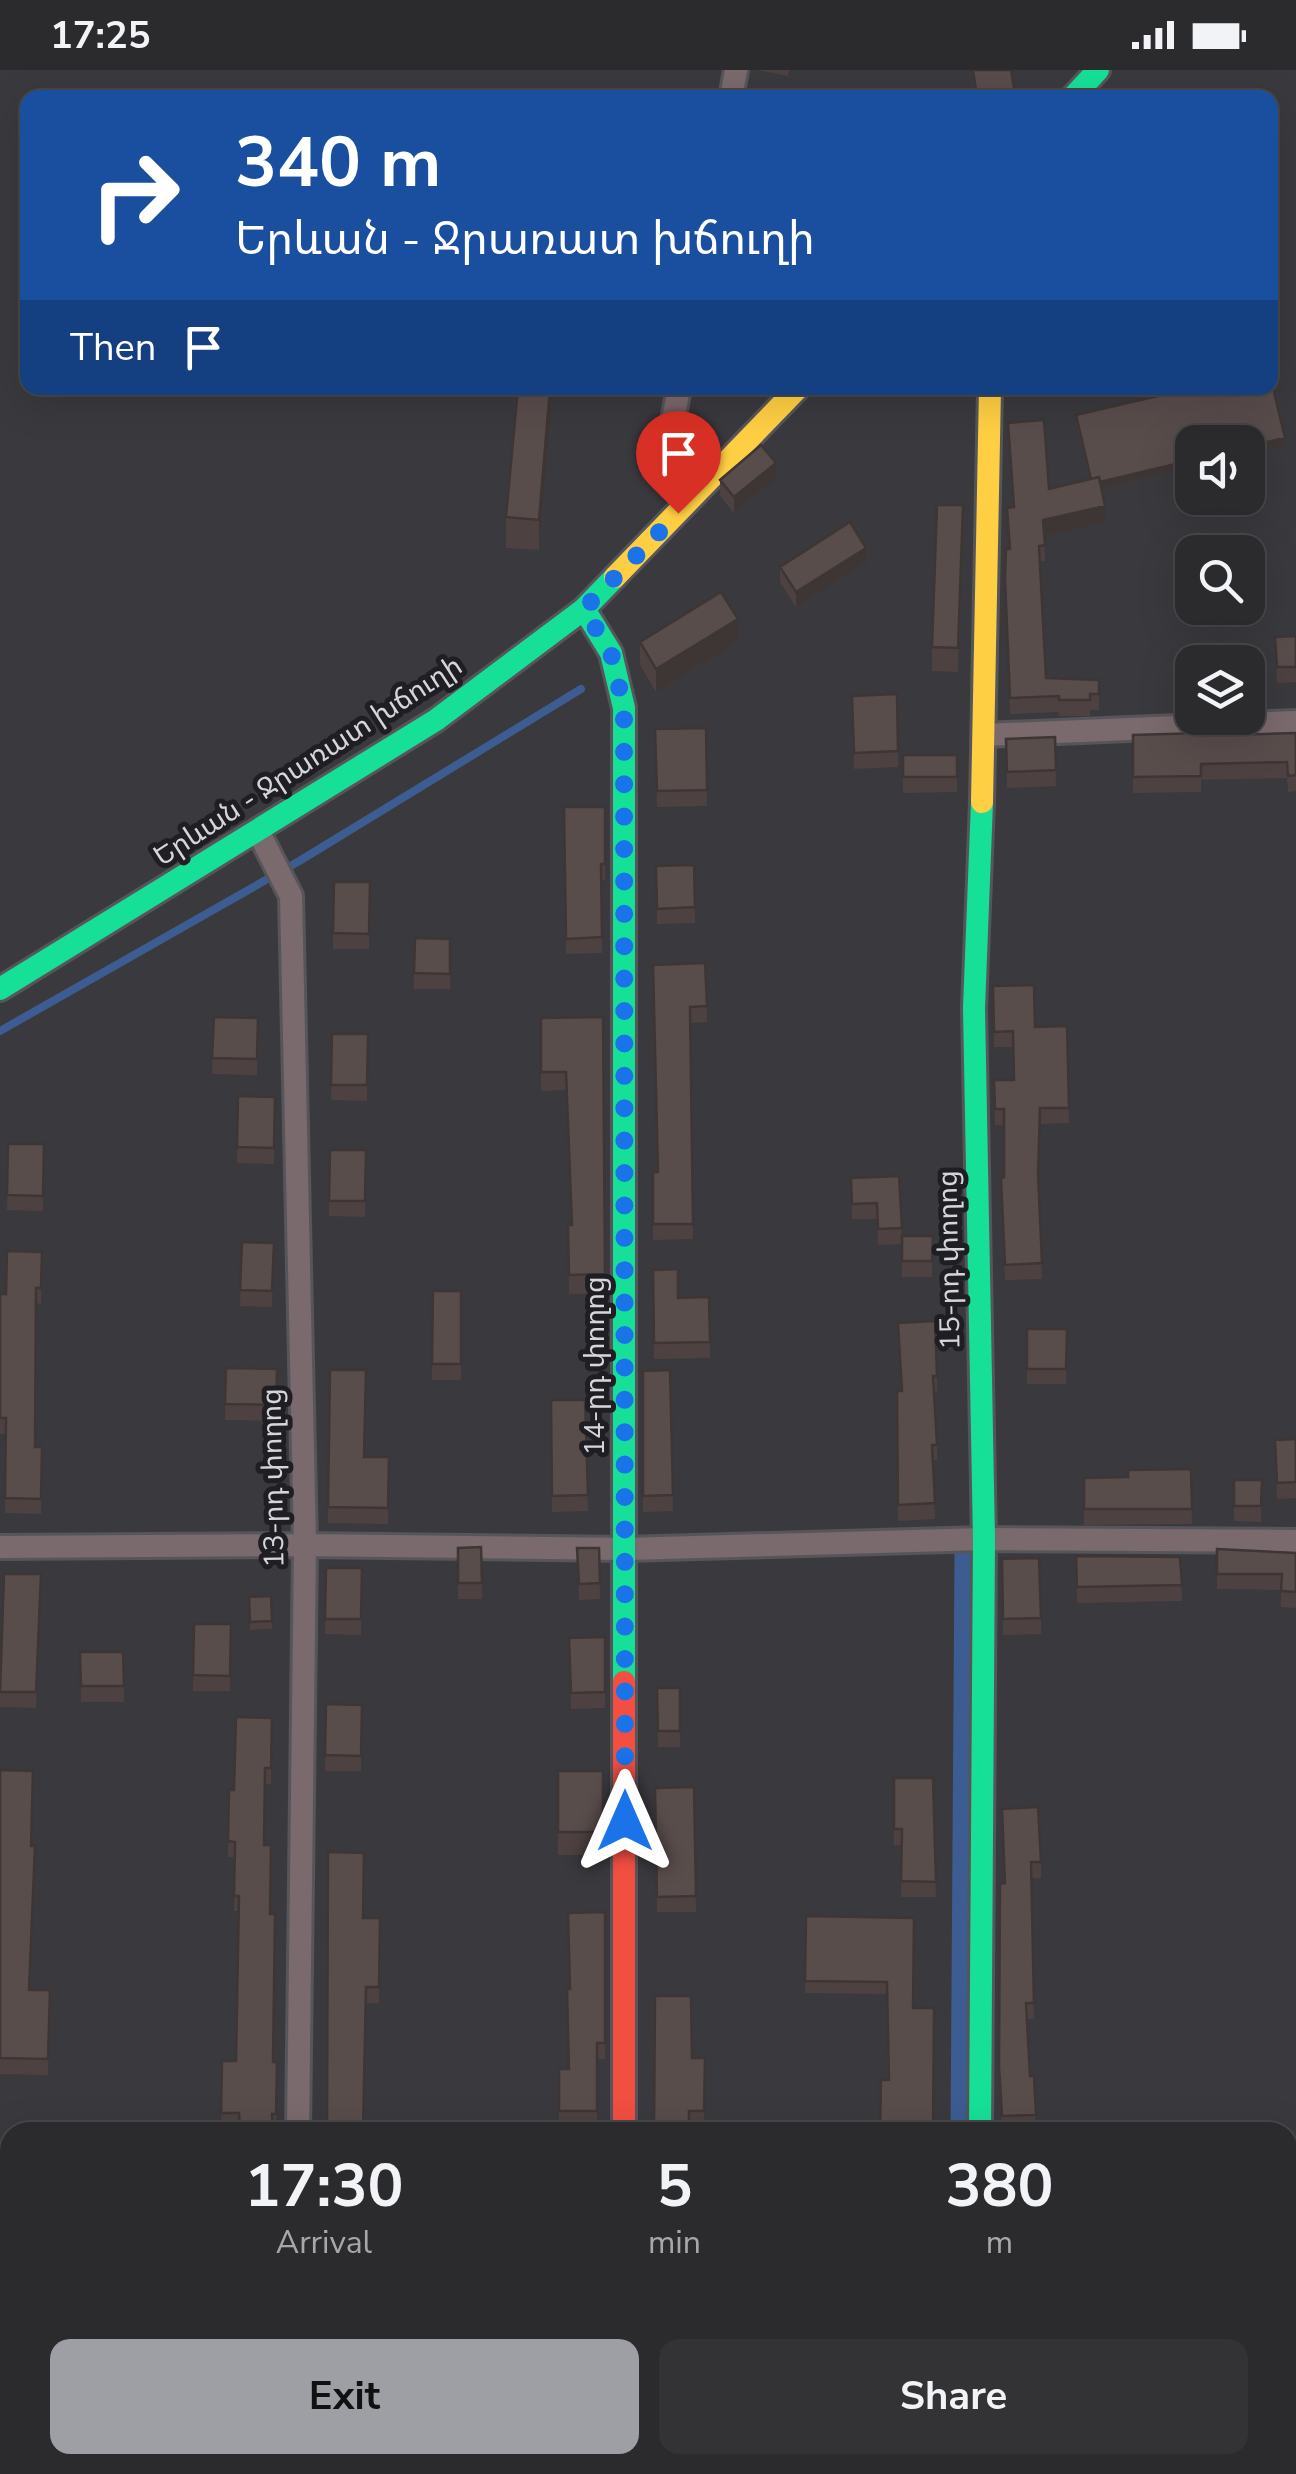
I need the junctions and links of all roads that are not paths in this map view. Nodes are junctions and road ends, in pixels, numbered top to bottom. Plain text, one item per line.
1 (1098, 70) edge
2 (1079, 90) edge
3 (678, 395) edge
4 (791, 395) edge
5 (990, 395) edge
6 (666, 452) dead end
7 (584, 609) junction
8 (1296, 722) edge
9 (984, 735) junction
10 (258, 831) junction
11 (0, 990) edge
12 (984, 1539) junction
13 (1296, 1541) edge
14 (304, 1544) junction
15 (0, 1547) edge
16 (625, 1549) junction
17 (298, 2122) edge
18 (624, 2122) edge
19 (980, 2122) edge

1 - 2 street
3 - 6 street
4 - 7 street, Երևան - Ջրառատ խճուղի
5 - 9 street, 15-րդ փողոց
7 - 10 street, Երևան - Ջրառատ խճուղի
7 - 16 street, 14-րդ փողոց
8 - 9 street
9 - 12 street, 15-րդ փողոց
10 - 11 street, Երևան - Ջրառատ խճուղի
10 - 14 street, 13-րդ փողոց
12 - 13 street
12 - 16 street
12 - 19 street, 15-րդ փողոց
14 - 15 street
14 - 16 street
14 - 17 street, 13-րդ փողոց
16 - 18 street, 14-րդ փողոց

